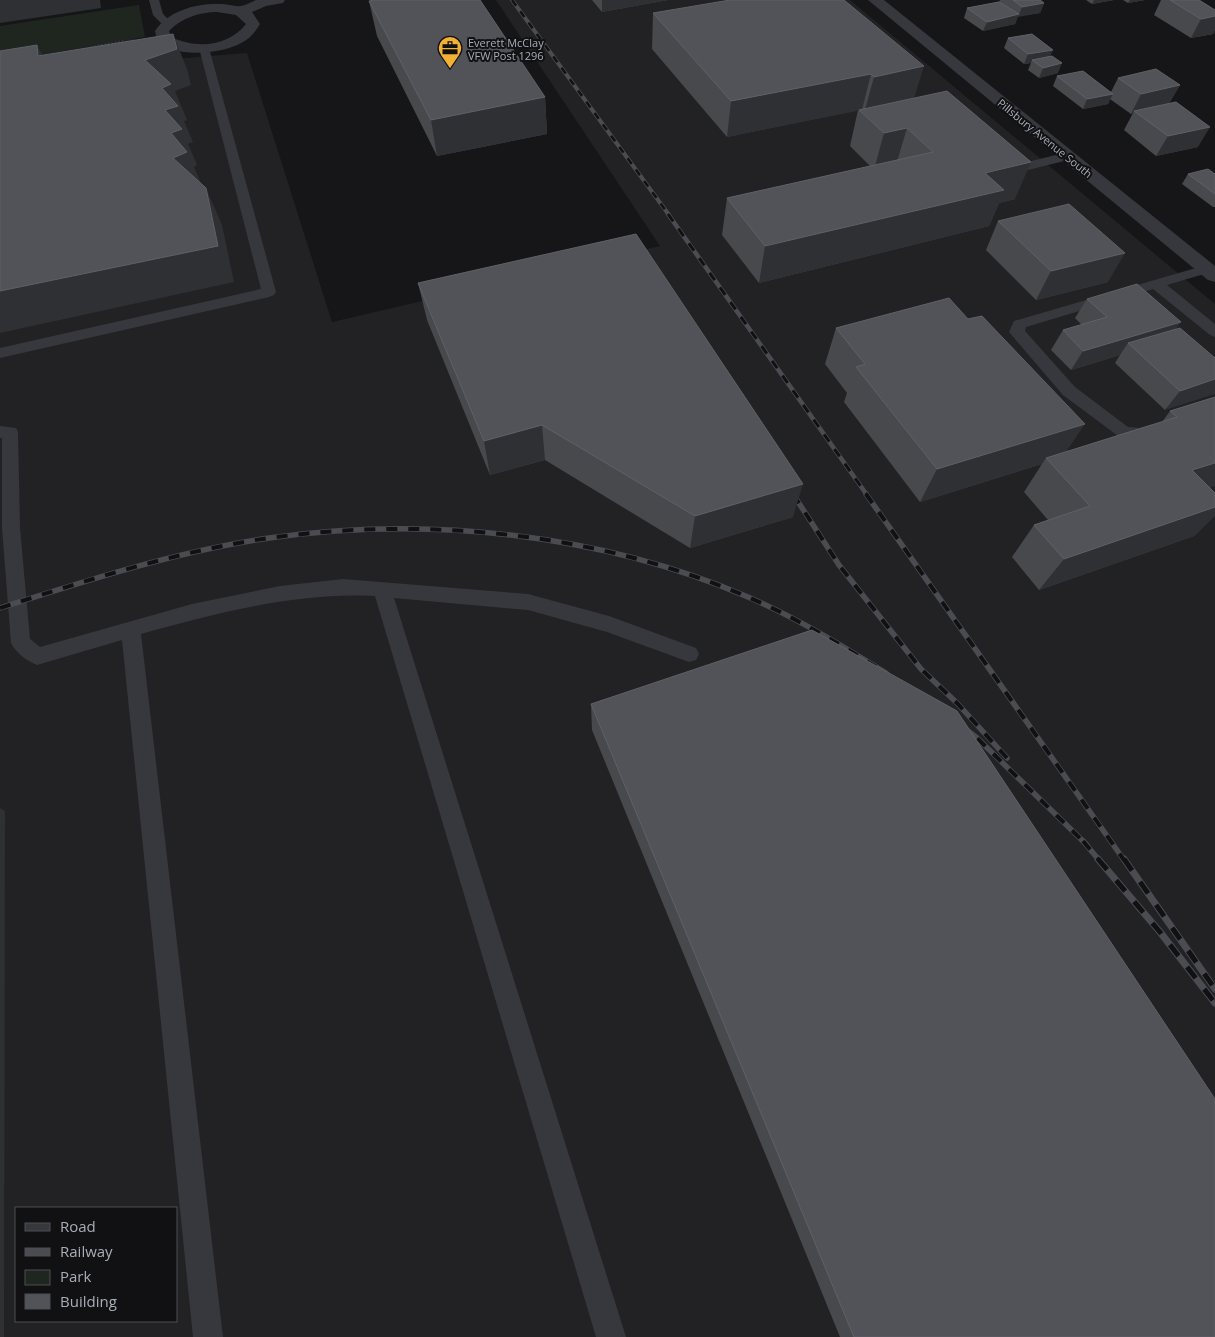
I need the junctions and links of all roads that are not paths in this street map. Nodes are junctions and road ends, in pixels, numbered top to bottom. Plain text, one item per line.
1 (154, 0) edge
2 (278, 0) edge
3 (875, 0) edge
4 (242, 11) junction
5 (161, 30) junction
6 (187, 48) junction
7 (204, 48) junction
8 (162, 54) edge
9 (1068, 156) junction
10 (1000, 173) edge
11 (1209, 266) edge
12 (1156, 284) junction
13 (1215, 332) edge
14 (0, 353) edge
15 (1168, 426) edge
16 (0, 432) edge
17 (6, 529) edge
18 (382, 589) junction
19 (131, 629) junction
20 (689, 654) dead end
21 (208, 1337) edge
22 (611, 1337) edge

1 - 5 lane
2 - 4 street
3 - 9 street, Pillsbury Avenue South
4 - 5 street
4 - 7 street
5 - 6 street
6 - 7 street
6 - 8 lane
7 - 14 lane
9 - 10 lane
9 - 11 street, Pillsbury Avenue South
11 - 12 lane
12 - 13 lane
12 - 15 lane
16 - 17 lane
17 - 19 lane
18 - 19 lane
18 - 20 lane
18 - 22 lane
19 - 21 lane

